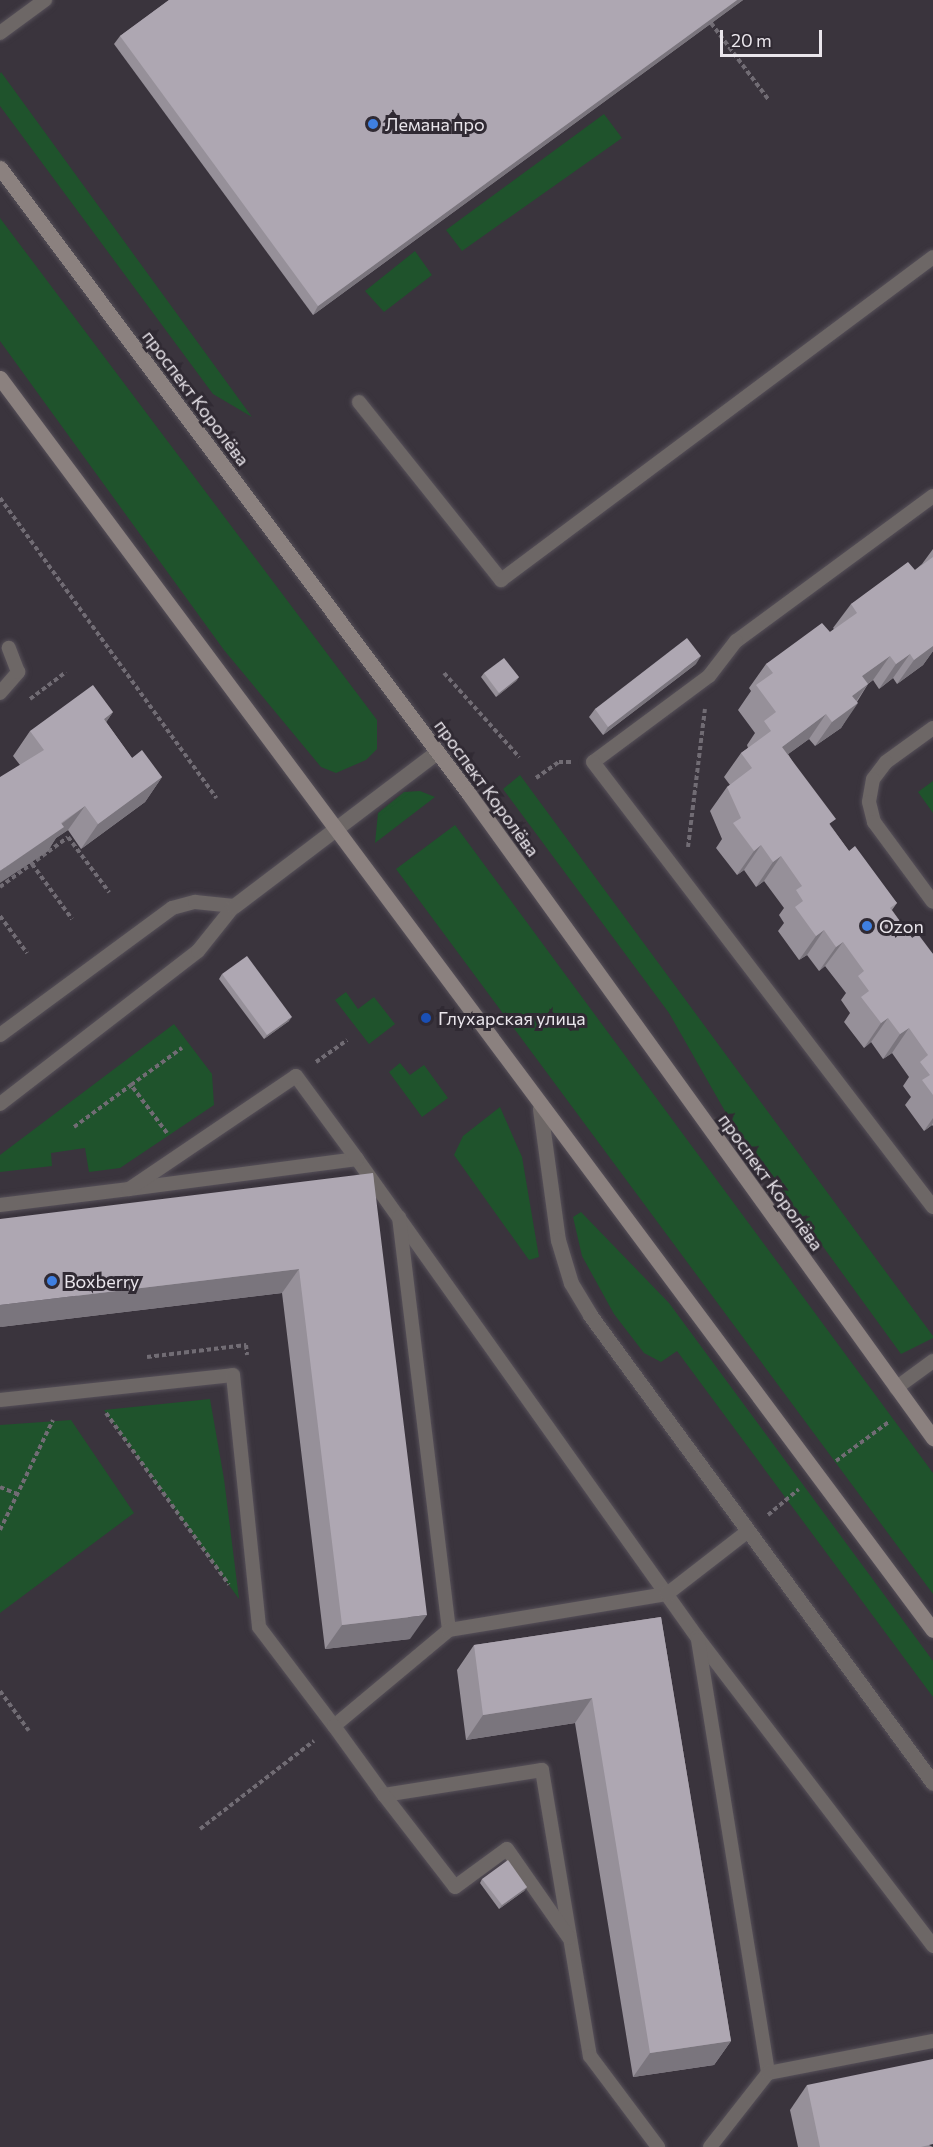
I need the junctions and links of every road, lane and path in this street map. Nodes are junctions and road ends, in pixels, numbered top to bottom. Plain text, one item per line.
1 (45, 0) edge
2 (711, 23) edge
3 (0, 33) edge
4 (768, 99) dead end
5 (0, 168) edge
6 (933, 257) edge
7 (0, 378) edge
8 (359, 402) dead end
9 (933, 496) edge
10 (0, 498) edge
11 (9, 648) dead end
12 (66, 672) dead end
13 (444, 673) dead end
14 (710, 676) junction
15 (55, 680) dead end
16 (0, 693) edge
17 (933, 728) edge
18 (437, 752) junction
19 (519, 757) dead end
20 (559, 762) dead end
21 (536, 778) dead end
22 (216, 798) dead end
23 (334, 832) junction
24 (32, 864) junction
25 (684, 881) junction
26 (0, 887) edge
27 (109, 892) dead end
28 (933, 902) edge
29 (234, 906) junction
30 (0, 916) edge
31 (72, 919) dead end
32 (27, 953) dead end
33 (0, 1035) edge
34 (346, 1040) dead end
35 (182, 1048) dead end
36 (296, 1076) junction
37 (131, 1085) junction
38 (0, 1104) edge
39 (540, 1109) junction
40 (74, 1127) dead end
41 (182, 1153) junction
42 (357, 1159) junction
43 (129, 1189) junction
44 (0, 1205) edge
45 (933, 1207) edge
46 (398, 1215) junction
47 (141, 1358) dead end
48 (933, 1361) edge
49 (249, 1368) dead end
50 (896, 1388) junction
51 (89, 1390) junction
52 (0, 1400) edge
53 (910, 1406) junction
54 (60, 1416) dead end
55 (933, 1438) edge
56 (818, 1474) junction
57 (0, 1486) edge
58 (17, 1494) junction
59 (0, 1530) edge
60 (747, 1532) junction
61 (233, 1590) dead end
62 (668, 1594) junction
63 (448, 1629) junction
64 (933, 1630) edge
65 (697, 1636) junction
66 (0, 1691) edge
67 (334, 1726) junction
68 (29, 1731) dead end
69 (933, 1783) edge
70 (384, 1795) junction
71 (200, 1829) dead end
72 (571, 1940) junction
73 (933, 1946) edge
74 (933, 2041) edge
75 (768, 2073) junction
76 (658, 2147) edge
77 (710, 2147) edge

1 - 3 lane
2 - 4 path
5 - 18 street, проспект Королёва
6 - 8 lane
7 - 23 street
9 - 14 lane
10 - 22 path
11 - 16 lane
12 - 15 path
13 - 19 path
14 - 25 path
14 - 25 lane
17 - 28 lane
18 - 23 street
18 - 50 street, проспект Королёва
20 - 21 path
23 - 29 street
23 - 39 street
24 - 26 path
24 - 27 path
24 - 31 path
25 - 45 lane
29 - 33 lane
29 - 38 lane
30 - 32 path
34 - 36 path
35 - 37 path
36 - 41 lane
36 - 42 lane
37 - 40 path
37 - 41 path
39 - 56 street
39 - 60 street
41 - 43 lane
42 - 43 lane
42 - 46 lane
43 - 44 lane
46 - 62 lane
46 - 63 lane
47 - 49 path
48 - 50 lane
50 - 53 street, проспект Королёва
51 - 52 lane
51 - 61 path
51 - 67 lane
53 - 55 street, проспект Королёва
53 - 56 path
54 - 58 path
56 - 60 path
56 - 64 street
57 - 58 path
58 - 59 path
60 - 62 lane
60 - 69 street
62 - 63 lane
62 - 65 lane
63 - 67 lane
65 - 73 lane
65 - 75 lane
66 - 68 path
67 - 70 lane
67 - 71 path
70 - 72 lane
70 - 72 lane
72 - 76 lane
74 - 75 lane
75 - 77 lane

